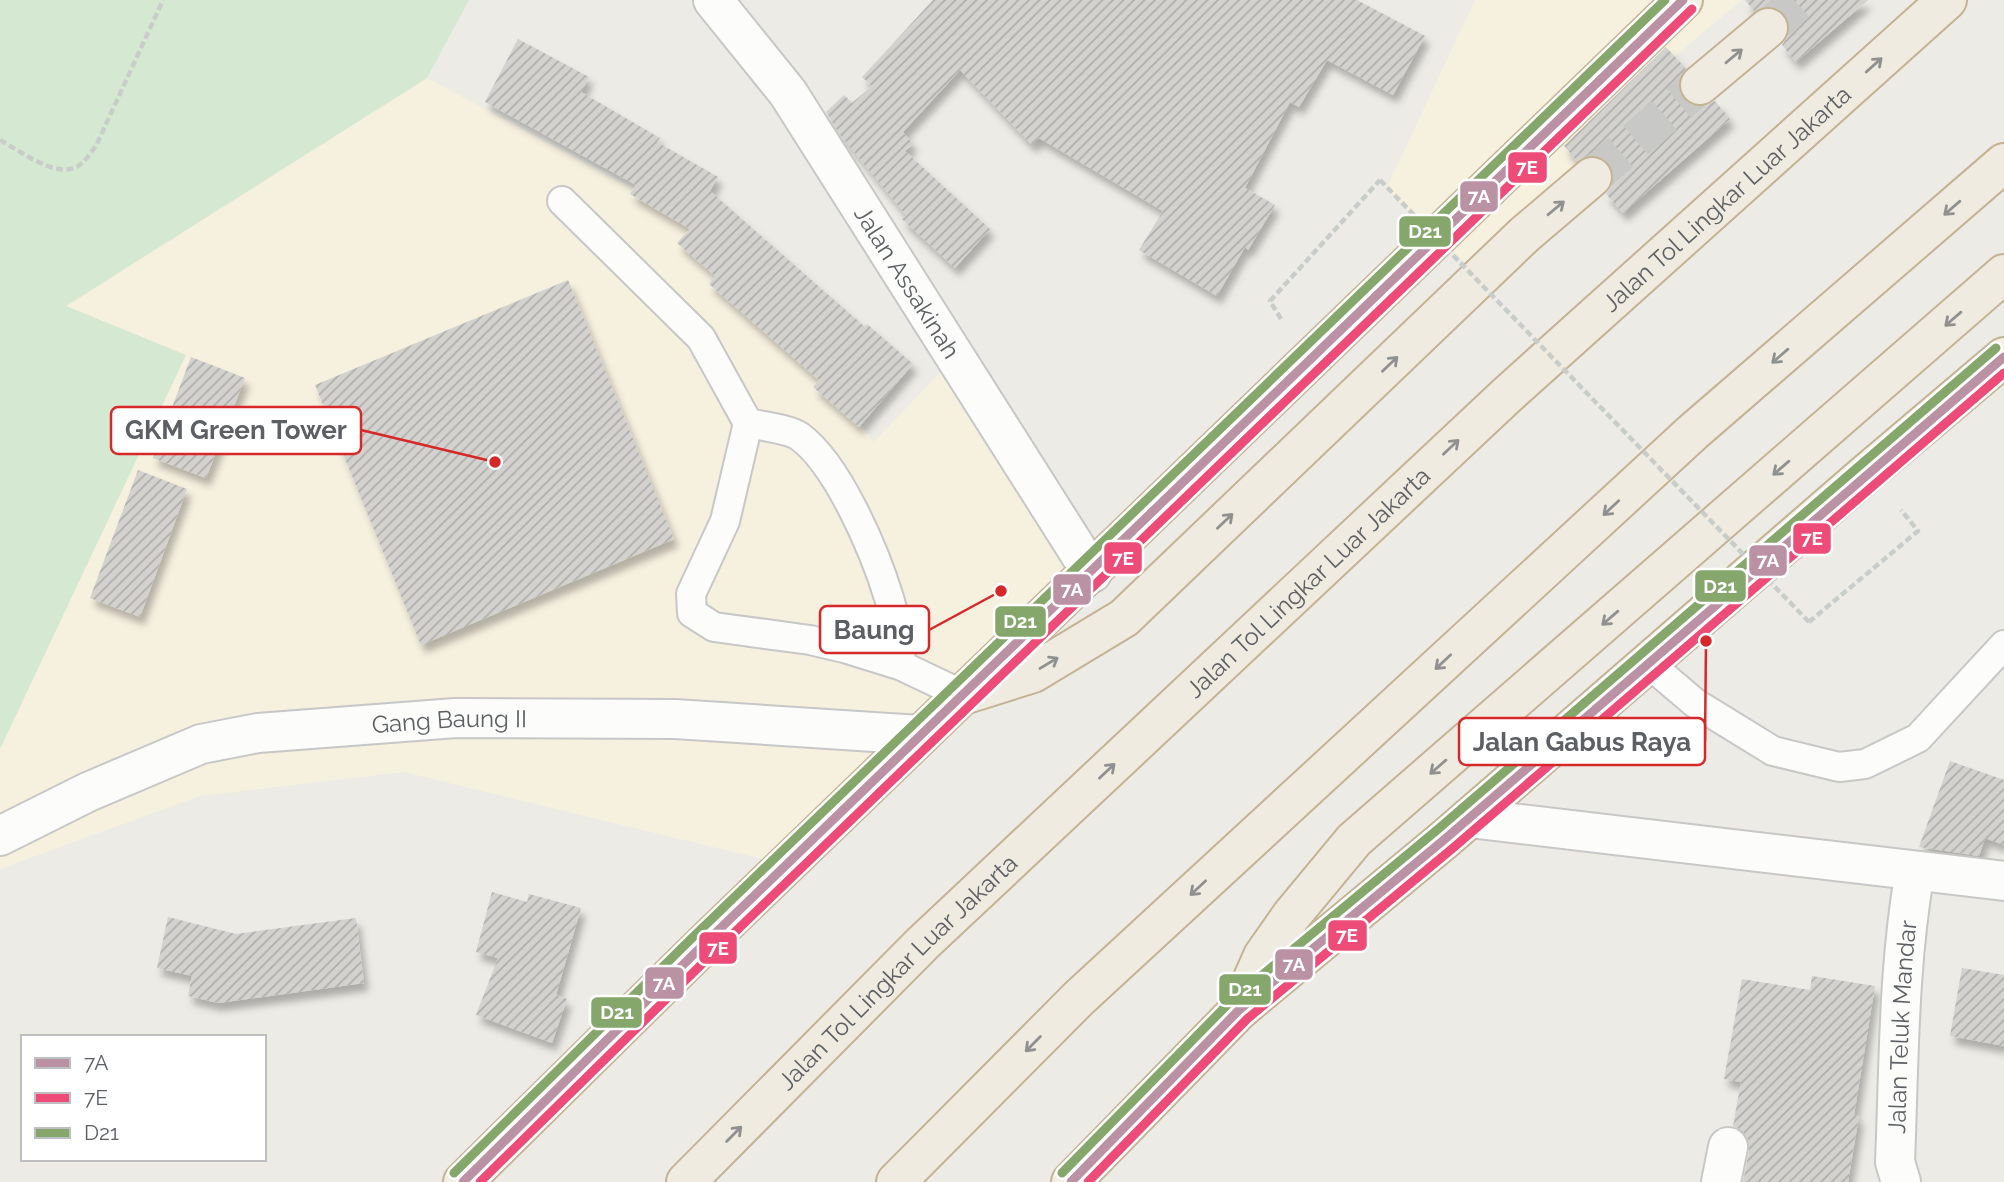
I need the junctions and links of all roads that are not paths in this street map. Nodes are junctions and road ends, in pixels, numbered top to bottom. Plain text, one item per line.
1 (713, 0) edge
2 (1683, 0) edge
3 (1947, 0) edge
4 (1768, 27) tunnel mouth
5 (1700, 85) tunnel mouth
6 (2004, 163) edge
7 (1592, 177) tunnel mouth
8 (562, 201) dead end
9 (2004, 274) edge
10 (2004, 358) edge
11 (748, 423) junction
12 (1092, 573) junction
13 (2004, 645) edge
14 (1648, 663) junction
15 (902, 666) junction
16 (963, 695) junction
17 (920, 736) junction
18 (1469, 818) junction
19 (0, 836) edge
20 (2004, 881) edge
21 (1912, 888) junction
22 (1239, 1010) junction
23 (463, 1182) edge
24 (686, 1182) edge
25 (896, 1182) edge
26 (1071, 1182) edge
27 (1901, 1182) edge

1 - 12 street, Jalan Assakinah
2 - 12 highway
24 -> 3 highway, Jalan Tol Lingkar Luar Jakarta
5 -> 4 highway
6 -> 25 highway
16 -> 7 highway
8 - 11 lane
9 -> 22 highway
10 - 14 highway
11 - 15 lane
11 - 15 lane
12 - 16 highway
13 - 14 lane
14 - 18 highway
15 - 16 lane
16 - 17 highway
17 - 19 street, Gang Baung II
17 - 23 highway
18 - 21 street
18 - 22 highway
20 - 21 street
21 - 27 street, Jalan Teluk Mandar
22 - 26 highway

